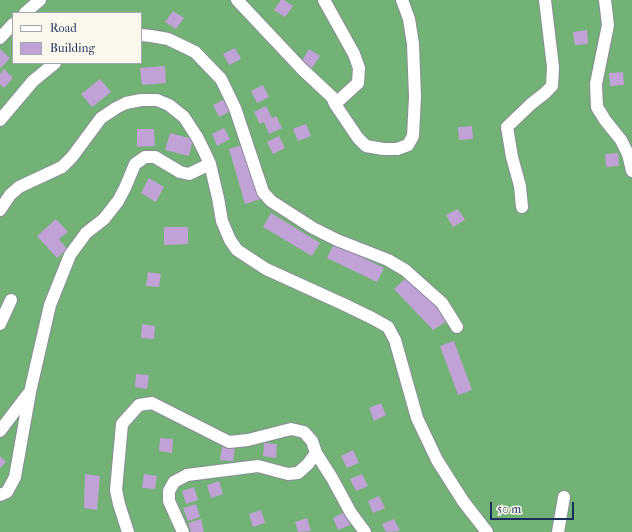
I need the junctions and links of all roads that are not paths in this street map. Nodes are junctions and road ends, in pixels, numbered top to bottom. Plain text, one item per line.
1 (40, 0) edge
2 (237, 0) edge
3 (324, 0) edge
4 (402, 0) edge
5 (545, 0) edge
6 (605, 0) edge
7 (26, 12) edge
8 (12, 25) edge
9 (142, 35) edge
10 (0, 38) edge
11 (54, 64) edge
12 (335, 104) junction
13 (0, 120) edge
14 (210, 164) junction
15 (632, 170) edge
16 (522, 207) dead end
17 (0, 210) edge
18 (11, 300) dead end
19 (0, 324) edge
20 (457, 327) dead end
21 (30, 392) junction
22 (0, 431) edge
23 (316, 453) junction
24 (0, 495) edge
25 (564, 497) dead end
26 (128, 532) edge
27 (184, 532) edge
28 (365, 532) edge
29 (487, 532) edge
30 (558, 532) edge

1 - 7 street
2 - 12 street
3 - 12 street
4 - 12 street
5 - 16 street
6 - 15 street
8 - 10 street
9 - 20 street
11 - 13 street
14 - 17 street
14 - 21 street
14 - 29 street
18 - 19 street
21 - 22 street
21 - 24 street
23 - 26 street
23 - 27 street
23 - 28 street
25 - 30 street

